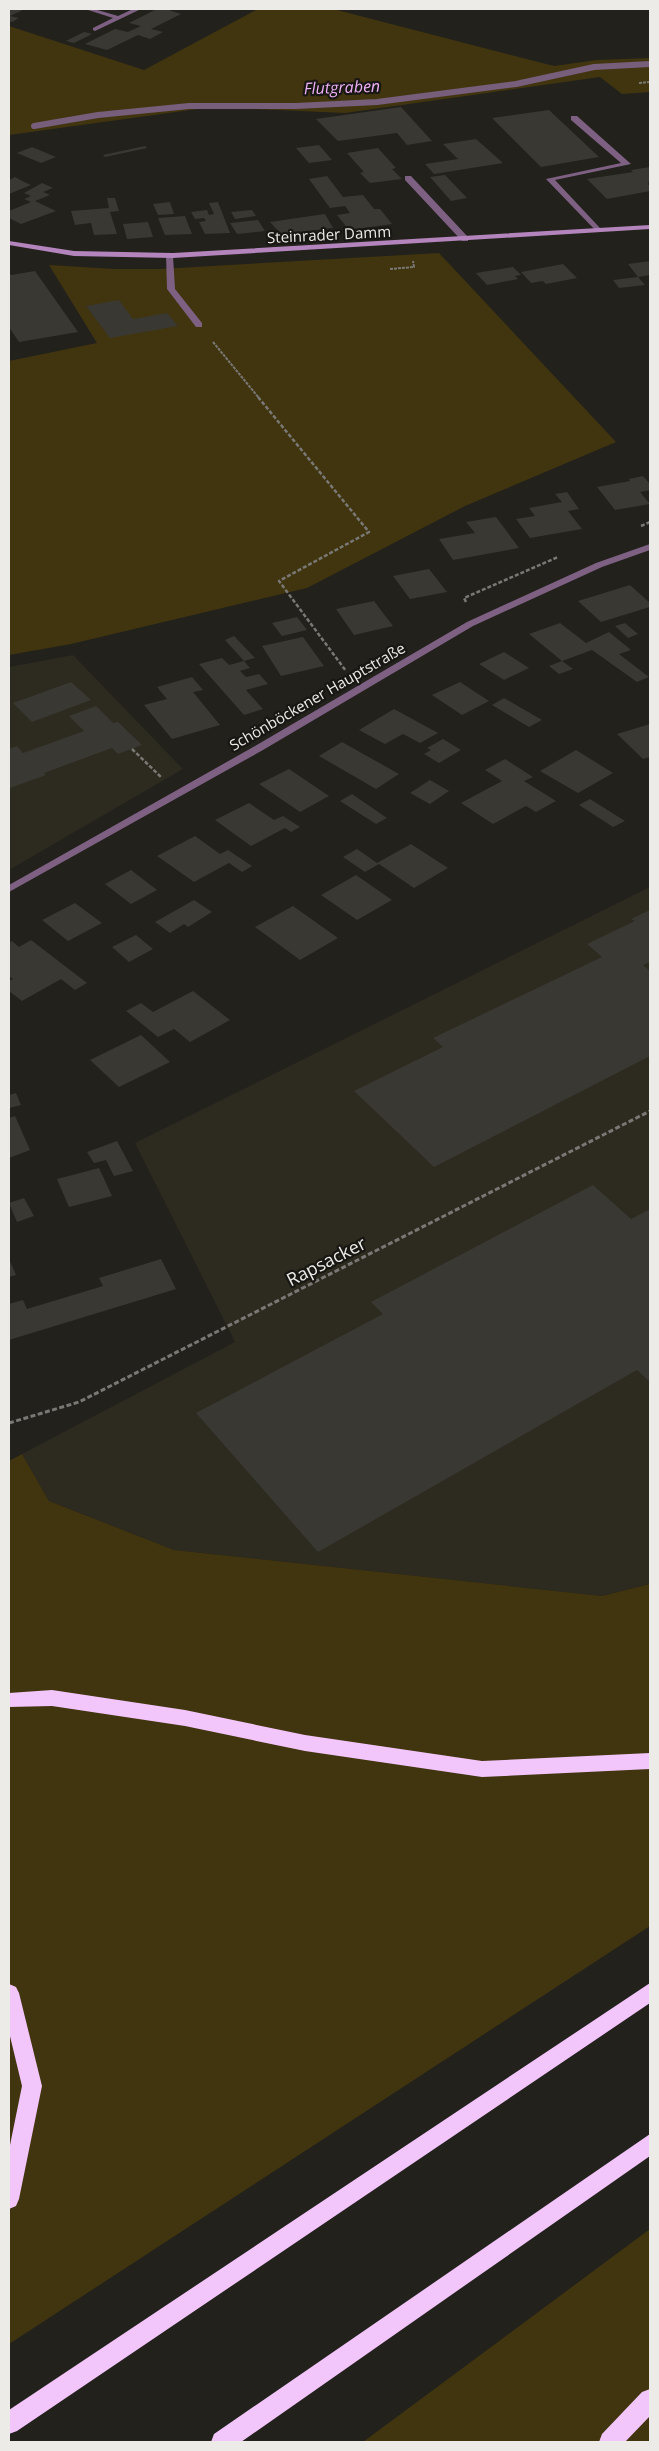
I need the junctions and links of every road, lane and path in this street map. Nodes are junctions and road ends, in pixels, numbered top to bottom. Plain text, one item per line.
1 (88, 9) edge
2 (138, 9) edge
3 (119, 18) junction
4 (95, 29) dead end
5 (650, 82) edge
6 (639, 83) dead end
7 (574, 118) dead end
8 (408, 178) dead end
9 (650, 227) edge
10 (597, 230) junction
11 (465, 239) junction
12 (9, 243) edge
13 (169, 256) junction
14 (199, 325) joint
15 (650, 547) edge
16 (359, 688) junction
17 (132, 749) dead end
18 (168, 784) dead end
19 (9, 889) edge
20 (650, 1111) edge
21 (9, 1424) edge
22 (9, 1700) edge
23 (650, 1761) edge
24 (650, 1992) edge
25 (9, 1993) edge
26 (650, 2144) edge
27 (9, 2199) edge
28 (650, 2400) edge
29 (9, 2423) edge
30 (222, 2442) edge
31 (610, 2442) edge

1 - 3 street
2 - 3 street
3 - 4 street
5 - 6 path
7 - 10 street
8 - 11 street
9 - 10 main road, Steinrader Damm
10 - 11 main road, Steinrader Damm
11 - 13 main road, Steinrader Damm
12 - 13 main road, Steinrader Damm
13 - 14 street
14 - 16 path
15 - 16 street, Schönböckener Hauptstraße
16 - 19 street, Schönböckener Hauptstraße
17 - 18 path
20 - 21 path, Rapsacker
22 - 23 highway
24 - 29 highway
25 - 27 highway
26 - 30 highway
28 - 31 highway

